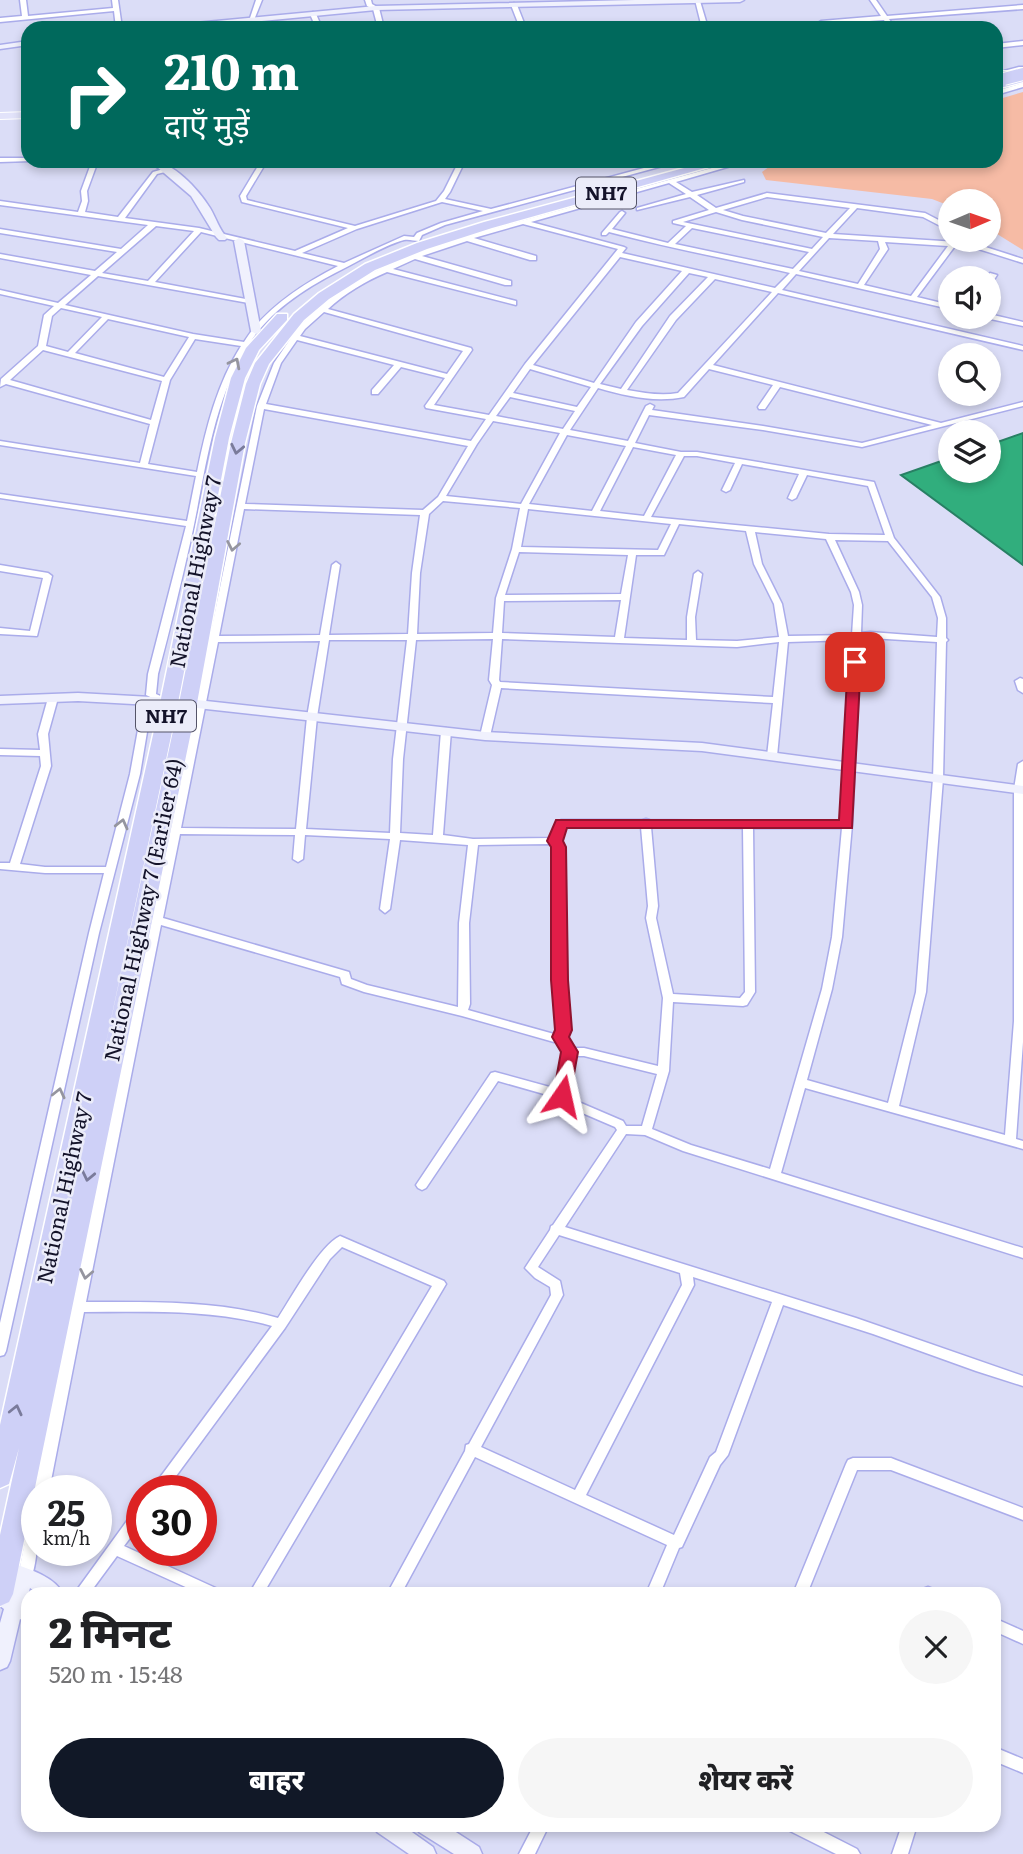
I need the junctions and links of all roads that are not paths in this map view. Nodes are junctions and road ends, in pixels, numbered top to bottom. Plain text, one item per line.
1 (23, 0) edge
2 (77, 0) edge
3 (115, 0) edge
4 (259, 0) edge
5 (368, 0) edge
6 (740, 0) edge
7 (873, 0) edge
8 (697, 1) edge
9 (491, 3) edge
10 (514, 5) junction
11 (1023, 7) edge
12 (376, 8) junction
13 (116, 9) junction
14 (970, 11) junction
15 (78, 12) junction
16 (313, 14) junction
17 (24, 17) junction
18 (885, 17) junction
19 (0, 20) edge
20 (251, 20) junction
21 (118, 21) edge
22 (240, 21) edge
23 (316, 21) edge
24 (379, 21) edge
25 (520, 21) edge
26 (703, 21) edge
27 (842, 21) edge
28 (888, 21) edge
29 (978, 21) edge
30 (1023, 43) edge
31 (21, 44) edge
32 (1003, 45) edge
33 (0, 47) edge
34 (1023, 72) edge
35 (1003, 76) edge
36 (1003, 76) edge
37 (1023, 85) edge
38 (1003, 91) edge
39 (21, 108) edge
40 (0, 109) edge
41 (21, 115) edge
42 (0, 116) edge
43 (0, 160) edge
44 (21, 160) edge
45 (92, 168) edge
46 (164, 168) edge
47 (260, 168) edge
48 (458, 168) edge
49 (652, 168) edge
50 (672, 168) edge
51 (698, 168) edge
52 (719, 168) edge
53 (167, 170) junction
54 (670, 181) junction
55 (742, 181) dead end
56 (691, 195) junction
57 (442, 200) junction
58 (0, 204) edge
59 (855, 205) junction
60 (639, 209) dead end
61 (713, 209) junction
62 (490, 211) junction
63 (81, 213) junction
64 (622, 213) dead end
65 (121, 218) junction
66 (523, 222) junction
67 (938, 222) edge
68 (154, 224) junction
69 (690, 226) junction
70 (355, 228) junction
71 (199, 230) junction
72 (608, 230) junction
73 (0, 231) edge
74 (828, 236) junction
75 (222, 237) junction
76 (464, 238) junction
77 (881, 240) junction
78 (240, 241) junction
79 (598, 241) junction
80 (938, 244) edge
81 (669, 245) junction
82 (415, 248) junction
83 (122, 251) junction
84 (813, 251) junction
85 (947, 252) edge
86 (998, 252) edge
87 (296, 253) junction
88 (618, 254) junction
89 (0, 256) edge
90 (533, 258) dead end
91 (1023, 261) edge
92 (344, 265) junction
93 (385, 269) junction
94 (687, 270) junction
95 (796, 272) junction
96 (95, 274) junction
97 (713, 276) junction
98 (508, 283) dead end
99 (149, 284) junction
100 (859, 287) junction
101 (778, 291) junction
102 (0, 292) edge
103 (913, 298) junction
104 (251, 302) junction
105 (513, 303) dead end
106 (938, 304) edge
107 (58, 306) junction
108 (321, 309) junction
109 (106, 317) junction
110 (1001, 319) edge
111 (1023, 324) edge
112 (256, 331) junction
113 (193, 336) junction
114 (294, 337) junction
115 (245, 344) junction
116 (42, 348) junction
117 (1023, 348) edge
118 (69, 355) junction
119 (399, 364) junction
120 (528, 366) junction
121 (707, 366) junction
122 (449, 377) junction
123 (166, 380) junction
124 (2, 383) edge
125 (778, 384) junction
126 (596, 385) junction
127 (623, 391) junction
128 (375, 392) dead end
129 (508, 394) junction
130 (654, 397) junction
131 (1023, 404) edge
132 (261, 407) junction
133 (762, 407) dead end
134 (580, 410) junction
135 (647, 412) junction
136 (492, 417) junction
137 (957, 420) edge
138 (938, 423) edge
139 (155, 424) junction
140 (938, 425) edge
141 (565, 433) junction
142 (0, 443) edge
143 (473, 444) junction
144 (630, 446) junction
145 (681, 454) junction
146 (740, 461) junction
147 (143, 466) junction
148 (804, 472) junction
149 (202, 475) junction
150 (726, 490) dead end
151 (0, 496) edge
152 (442, 498) junction
153 (792, 498) dead end
154 (241, 506) junction
155 (525, 507) junction
156 (425, 513) junction
157 (595, 513) junction
158 (646, 519) junction
159 (676, 522) junction
160 (190, 524) junction
161 (750, 529) junction
162 (829, 537) junction
163 (890, 538) junction
164 (516, 549) junction
165 (632, 554) junction
166 (336, 565) dead end
167 (0, 568) edge
168 (698, 574) dead end
169 (624, 597) junction
170 (500, 598) junction
171 (0, 631) edge
172 (498, 636) junction
173 (856, 636) junction
174 (412, 637) junction
175 (213, 639) junction
176 (326, 639) junction
177 (619, 639) junction
178 (784, 639) junction
179 (943, 640) junction
180 (692, 643) junction
181 (497, 685) junction
182 (53, 698) junction
183 (776, 699) junction
184 (0, 700) edge
185 (186, 704) junction
186 (312, 717) junction
187 (404, 726) junction
188 (446, 731) junction
189 (485, 736) junction
190 (0, 752) edge
191 (45, 753) junction
192 (772, 756) junction
193 (1023, 764) edge
194 (848, 766) junction
195 (938, 779) junction
196 (1021, 790) edge
197 (646, 822) junction
198 (748, 823) junction
199 (846, 825) junction
200 (168, 831) junction
201 (302, 832) junction
202 (394, 836) junction
203 (438, 838) junction
204 (555, 841) junction
205 (473, 842) junction
206 (298, 859) dead end
207 (0, 866) edge
208 (14, 866) junction
209 (110, 870) junction
210 (385, 909) dead end
211 (156, 920) junction
212 (667, 998) junction
213 (462, 1012) junction
214 (561, 1037) junction
215 (570, 1052) junction
216 (663, 1071) junction
217 (800, 1082) junction
218 (562, 1096) junction
219 (893, 1107) junction
220 (623, 1130) junction
221 (646, 1131) junction
222 (1010, 1141) junction
223 (1023, 1145) edge
224 (775, 1173) junction
225 (422, 1185) dead end
226 (555, 1229) junction
227 (1023, 1253) edge
228 (686, 1273) junction
229 (778, 1301) junction
230 (80, 1307) junction
231 (281, 1324) junction
232 (0, 1351) edge
233 (1023, 1381) edge
234 (471, 1449) junction
235 (45, 1475) edge
236 (169, 1475) edge
237 (0, 1477) edge
238 (579, 1497) junction
239 (1023, 1514) edge
240 (126, 1532) edge
241 (677, 1543) junction
242 (114, 1548) junction
243 (21, 1549) edge
244 (10, 1571) edge
245 (41, 1587) edge
246 (86, 1587) edge
247 (200, 1587) edge
248 (260, 1587) edge
249 (398, 1587) edge
250 (656, 1587) edge
251 (803, 1587) edge
252 (11, 1602) edge
253 (1001, 1627) edge
254 (1023, 1638) edge
255 (0, 1661) edge
256 (1001, 1757) edge
257 (1023, 1766) edge
258 (394, 1832) edge
259 (437, 1832) edge
260 (538, 1832) edge
261 (807, 1832) edge
262 (908, 1832) edge
263 (424, 1853) edge
264 (472, 1854) edge
265 (527, 1854) edge
266 (852, 1854) edge
267 (900, 1854) edge

1 - 17 street
2 - 15 street
3 - 13 street
4 - 20 street
5 - 12 street
6 - 8 street
7 - 18 street
8 - 10 street
8 - 26 street
9 - 10 street
9 - 12 street
10 - 25 street
11 - 14 street
12 - 16 street
12 - 24 street
13 - 15 street
13 - 21 street
14 - 18 street
14 - 29 street
15 - 17 street
16 - 20 street
16 - 23 street
17 - 19 street
18 - 27 street
18 - 28 street
20 - 22 street
30 - 32 street
31 - 33 street
34 - 35 highway, bridge
34 - 36 main road
37 - 38 street
39 - 40 main road
41 - 42 main road
43 - 44 street
45 - 63 street
46 - 53 street
47 - 70 street
48 - 57 street
49 - 62 street
50 - 82 highway, National Highway 7 / NH7
51 -> 185 highway, National Highway 7 (Earlier 64) / NH7
52 - 54 street
53 - 65 street
53 - 75 street
54 - 56 street
54 - 66 street
55 - 56 street
56 - 60 street
56 - 61 street
57 - 62 street
57 - 70 street
58 - 63 street
59 - 61 street
59 - 67 street
59 - 74 street
61 - 69 street
61 - 74 street
62 - 82 street
63 - 65 street
64 - 72 street
65 - 68 street
66 - 76 street
66 - 79 street
68 - 71 street
68 - 83 street
69 - 81 street
69 - 84 street
70 - 87 street
71 - 75 street
71 - 99 street
72 - 79 street
72 - 81 street
73 - 83 street
74 - 77 street
74 - 84 street
75 - 78 street
76 - 82 street
76 - 90 street
77 - 80 street
77 - 100 street
78 - 87 street
78 - 104 street
79 - 88 street
81 - 95 street
82 - 92 street
82 - 93 street
82 - 98 street
82 - 185 highway, National Highway 7 / NH7
83 - 96 street
84 - 95 street
85 - 103 street
86 - 91 street
87 - 92 street
88 - 94 street
88 - 120 street
89 - 96 street
92 - 112 street
93 - 105 street
93 - 108 street
94 - 97 street
94 - 126 street
95 - 100 street
95 - 101 street
96 - 99 street
96 - 107 street
97 - 101 street
97 - 127 street
99 - 104 street
100 - 103 street
101 - 117 street
101 - 121 street
102 - 107 street
103 - 106 street
104 - 112 street
107 - 109 street
107 - 116 street
108 - 114 street
108 - 122 street
109 - 113 street
109 - 118 street
110 - 111 street
112 - 115 street
113 - 115 street
113 - 123 street
114 - 119 street
114 - 132 street
149 -> 115 street
116 - 118 street
116 - 124 street
118 - 123 street
119 - 122 street
119 - 128 street
120 - 126 street
120 - 129 street
121 - 125 street
121 - 130 street
122 - 136 street
123 - 139 street
124 - 139 street
125 - 133 street
125 - 138 street
126 - 127 street
126 - 134 street
127 - 130 street
129 - 134 street
129 - 136 street
130 - 135 street
131 - 137 street
132 - 143 street
132 - 154 street
134 - 141 street
135 - 140 street
135 - 144 street
136 - 141 street
136 - 143 street
139 - 147 street
141 - 144 street
141 - 155 street
142 - 147 street
143 - 152 street
144 - 145 street
144 - 157 street
145 - 146 street
145 - 158 street
146 - 148 street
146 - 150 street
147 - 149 street
148 - 153 street
148 - 163 street
149 - 160 street
151 - 160 street
152 - 155 street
152 - 156 street
154 - 156 street
154 -> 175 street
155 - 157 street
155 - 164 street
156 - 174 street
157 - 158 street
158 - 159 street
159 - 161 street
159 - 165 street
160 - 185 street
161 - 162 street
161 - 178 street
162 - 163 street
162 - 173 street
163 - 179 street
164 - 165 street
164 - 170 street
165 - 169 street
166 - 176 street
167 - 171 street
168 - 180 street
169 - 170 street
169 - 177 street
170 - 172 street
172 - 174 street
172 - 177 street
172 - 181 street
173 - 178 street
173 - 179 street
173 - 194 street
174 - 176 street
174 - 187 street
175 - 176 street
175 - 185 street
176 - 186 street
177 - 180 street
178 - 180 street
178 - 183 street
179 - 195 street
181 - 183 street
181 - 189 street
182 - 184 street
182 - 185 street
182 - 191 street
183 - 192 street
185 - 186 street
185 - 200 highway, National Highway 7 (Earlier 64) / NH7
209 -> 185 street
237 -> 185 highway, National Highway 7 / NH7
186 - 187 street
186 - 201 street
187 - 188 street
187 - 202 street
188 - 189 street
188 - 203 street
189 - 192 street
190 - 191 street
191 - 208 street
192 - 194 street
193 - 196 street
194 - 195 street
194 - 199 street
195 - 196 street
195 - 219 street
196 - 222 street
197 - 198 street
197 - 204 street
197 - 212 street
198 - 199 street
198 - 212 street
199 - 217 street
200 - 201 street
200 - 211 street
200 -> 244 highway, National Highway 7 (Earlier 64) / NH7
201 - 202 street
201 - 206 street
202 - 203 street
202 - 210 street
203 - 205 street
204 - 205 street
204 - 214 street
205 - 213 street
207 - 208 street
208 - 209 street
232 -> 209 street
211 - 213 street
211 -> 230 street
212 - 216 street
213 - 214 street
214 - 215 street
215 - 216 street
215 - 218 street
216 - 221 street
217 - 219 street
217 - 224 street
218 - 220 street
218 - 225 street
219 - 222 street
220 - 221 street
220 - 226 street
221 - 224 street
222 - 223 street
224 - 227 street
226 - 228 street
226 - 234 street
228 - 229 street
228 - 238 street
229 - 233 street
229 - 241 street
230 - 231 street
230 - 235 street
231 - 236 street
231 - 248 street
234 - 238 street
234 - 249 street
238 - 241 street
239 - 251 street
240 - 242 street
241 - 250 street
242 - 246 street
242 - 247 street
243 - 244 street
244 - 245 street
244 - 252 highway, National Highway 7 (Earlier 64) / NH7
252 - 255 street
253 - 254 street
256 - 257 street
258 - 263 street
259 - 264 street
260 - 265 street
261 - 266 street
262 - 267 street

